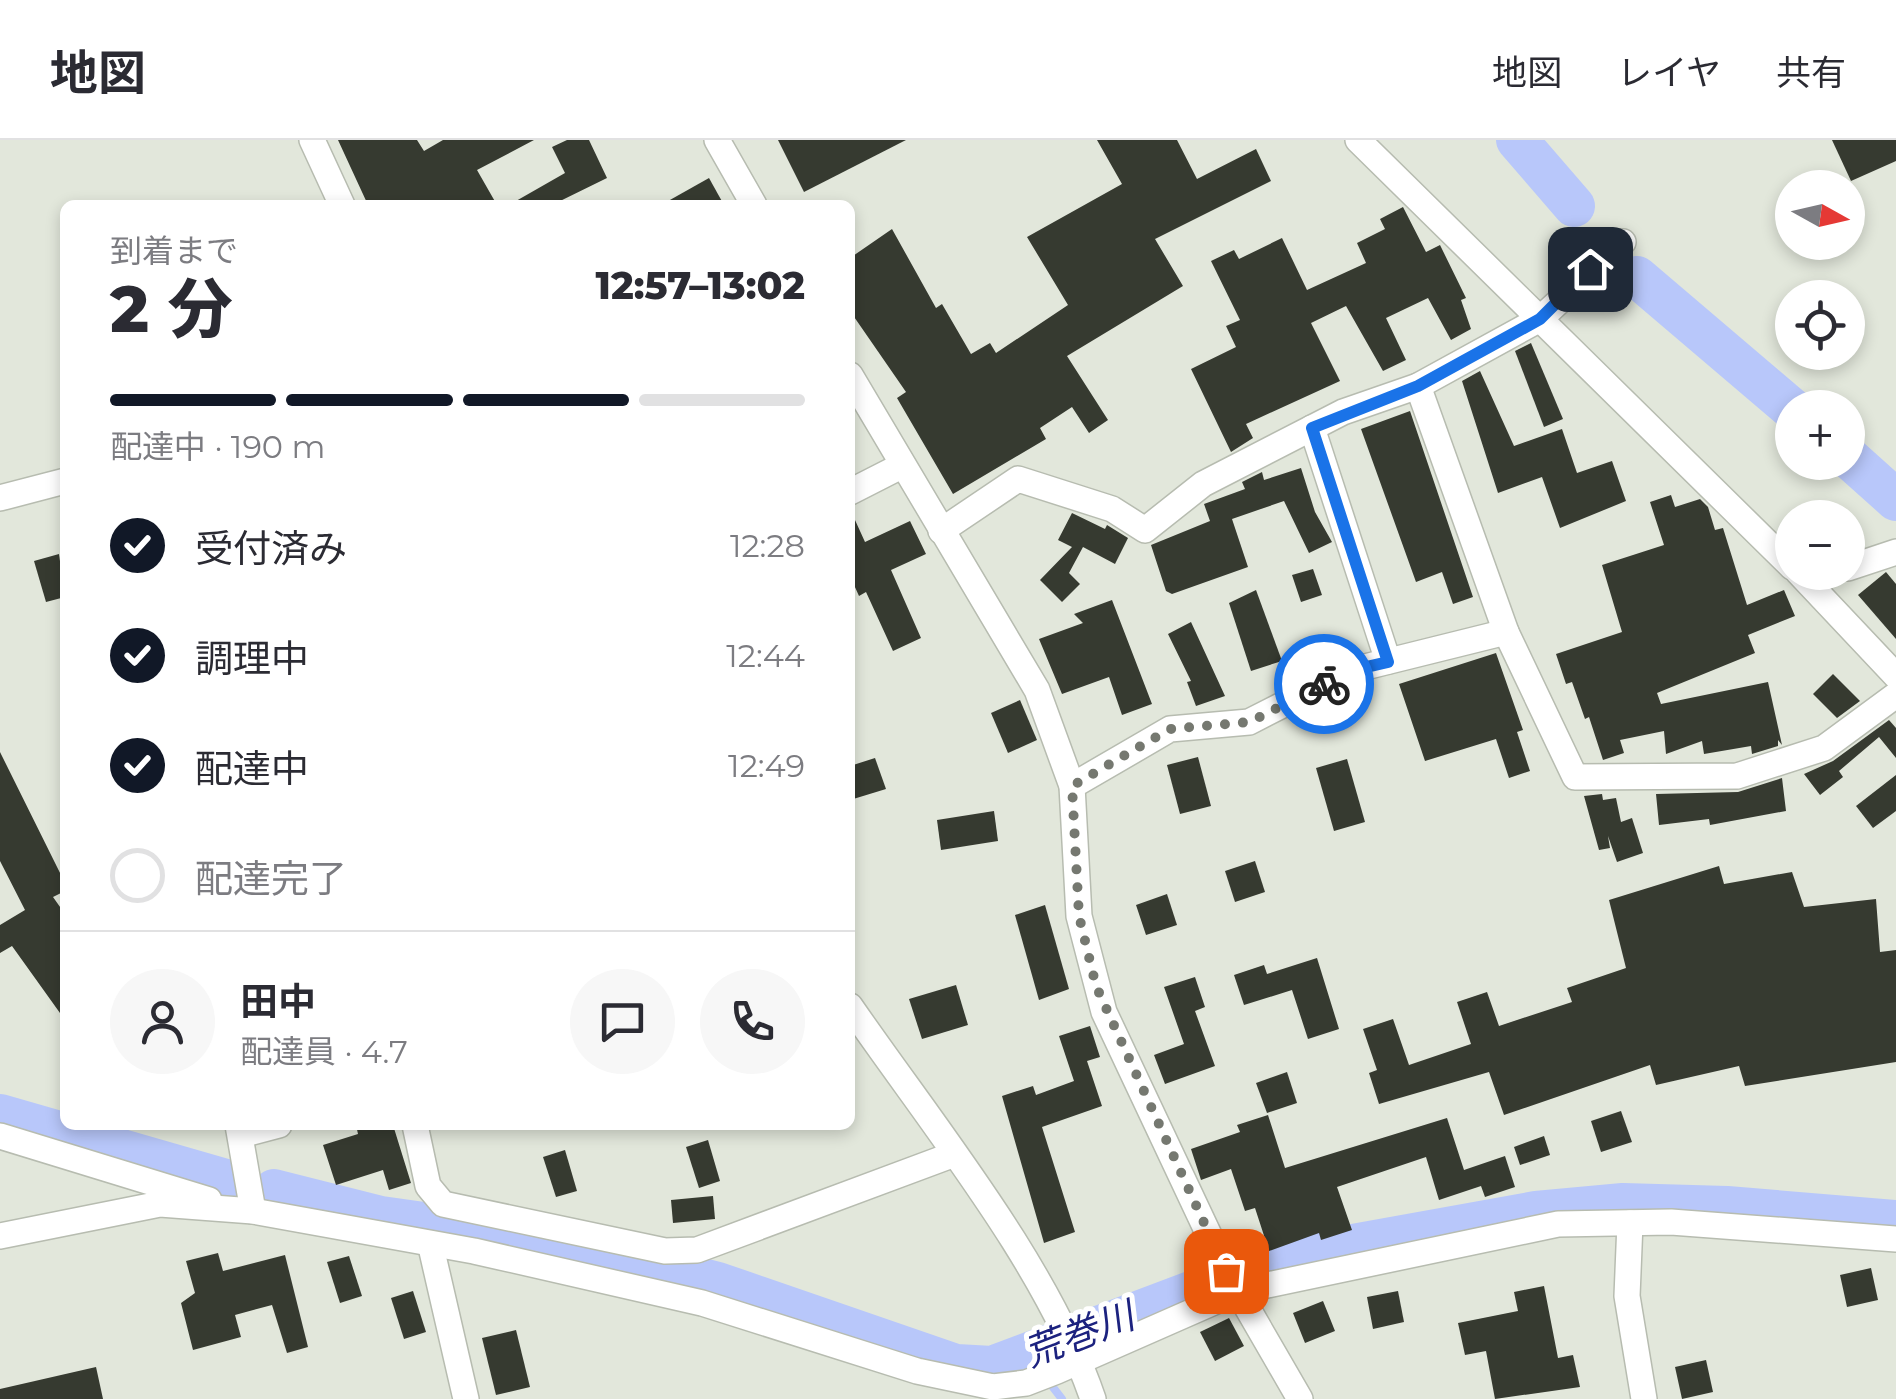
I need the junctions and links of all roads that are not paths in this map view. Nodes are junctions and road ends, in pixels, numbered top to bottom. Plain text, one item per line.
1 (312, 140) edge
2 (717, 140) edge
3 (1358, 140) edge
4 (340, 200) edge
5 (751, 200) edge
6 (1623, 242) dead end
7 (1540, 319) junction
8 (855, 384) edge
9 (1418, 386) junction
10 (1312, 428) junction
11 (901, 466) junction
12 (60, 482) edge
13 (855, 489) edge
14 (0, 498) edge
15 (941, 530) junction
16 (1775, 550) edge
17 (1896, 552) edge
18 (1865, 562) edge
19 (1826, 590) edge
20 (1506, 632) junction
21 (1388, 662) junction
22 (1896, 676) edge
23 (1896, 695) edge
24 (1072, 786) junction
25 (855, 1013) edge
26 (240, 1130) edge
27 (416, 1130) edge
28 (0, 1136) edge
29 (952, 1155) junction
30 (240, 1209) junction
31 (1630, 1223) junction
32 (0, 1236) edge
33 (1896, 1238) edge
34 (431, 1247) junction
35 (1233, 1282) junction
36 (1079, 1358) junction
37 (972, 1392) edge
38 (466, 1399) edge
39 (1093, 1399) edge
40 (1300, 1399) edge
41 (1644, 1399) edge

1 - 4 street
2 - 5 street
3 - 7 street
6 - 7 street
7 - 9 street
7 - 16 street
8 - 11 street
9 - 10 street
9 - 20 street
10 - 15 street
10 - 21 street
11 - 13 street
11 - 15 street
12 - 14 street
15 - 24 street
17 - 18 street
19 - 22 street
20 - 21 street
20 - 23 street
21 - 24 street
24 - 35 street
25 - 29 street
26 - 30 street
27 - 29 street
28 - 30 street
29 - 36 street
30 - 32 street
30 - 34 street
31 - 33 street
31 - 35 street
31 - 41 street
34 - 37 street
34 - 38 street
35 - 36 street
35 - 40 street
36 - 37 street
36 - 39 street

